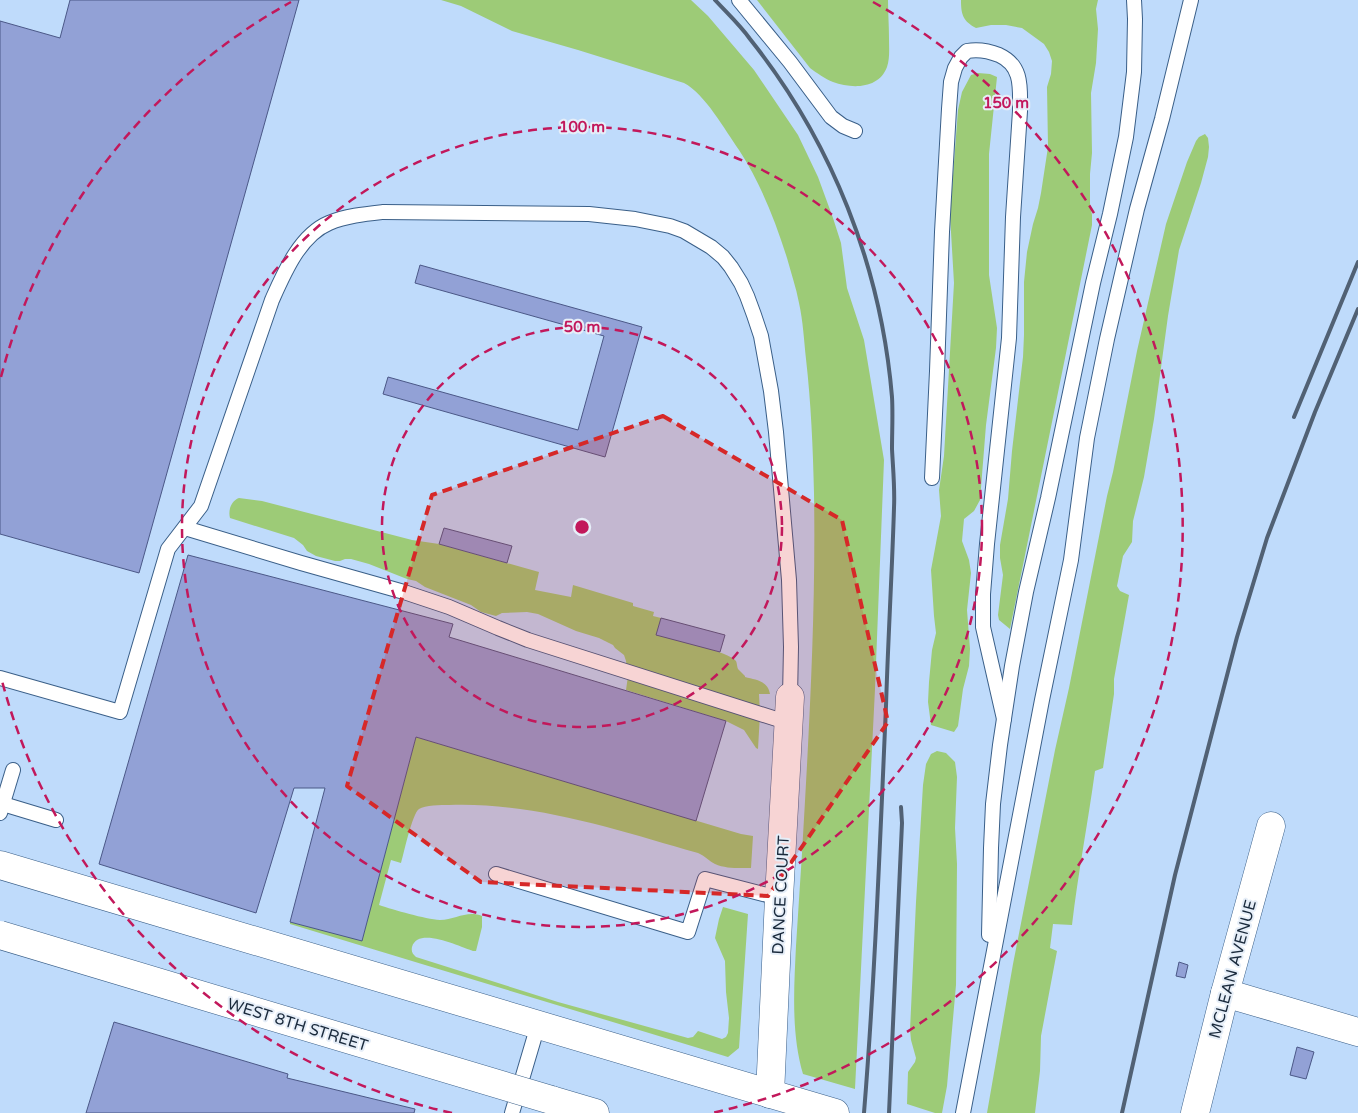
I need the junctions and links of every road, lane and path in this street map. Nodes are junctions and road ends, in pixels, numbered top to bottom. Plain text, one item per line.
1 (739, 0) edge
2 (1134, 0) edge
3 (1191, 0) edge
4 (855, 131) dead end
5 (932, 478) dead end
6 (184, 528) junction
7 (0, 678) edge
8 (790, 710) junction
9 (1004, 719) junction
10 (14, 770) dead end
11 (1, 809) edge
12 (56, 820) dead end
13 (1271, 826) dead end
14 (0, 865) edge
15 (496, 874) dead end
16 (779, 898) junction
17 (0, 935) edge
18 (985, 993) junction
19 (1225, 993) junction
20 (538, 1025) junction
21 (1358, 1032) edge
22 (770, 1094) junction
23 (512, 1113) edge
24 (596, 1113) edge
25 (835, 1113) edge
26 (963, 1113) edge
27 (1195, 1113) edge

1 - 4 lane
2 - 9 lane
3 - 18 lane
5 - 9 lane
6 - 7 lane
6 - 8 lane
6 - 8 lane
8 - 16 street, DANCE COURT
9 - 18 lane
10 - 11 lane
11 - 12 lane
13 - 19 street, MCLEAN AVENUE
14 - 20 street
15 - 16 lane
16 - 22 street, DANCE COURT
17 - 24 street, WEST 8TH STREET, bridge
18 - 26 lane
19 - 21 street
19 - 27 street, MCLEAN AVENUE
20 - 22 street
20 - 23 lane
22 - 25 street

